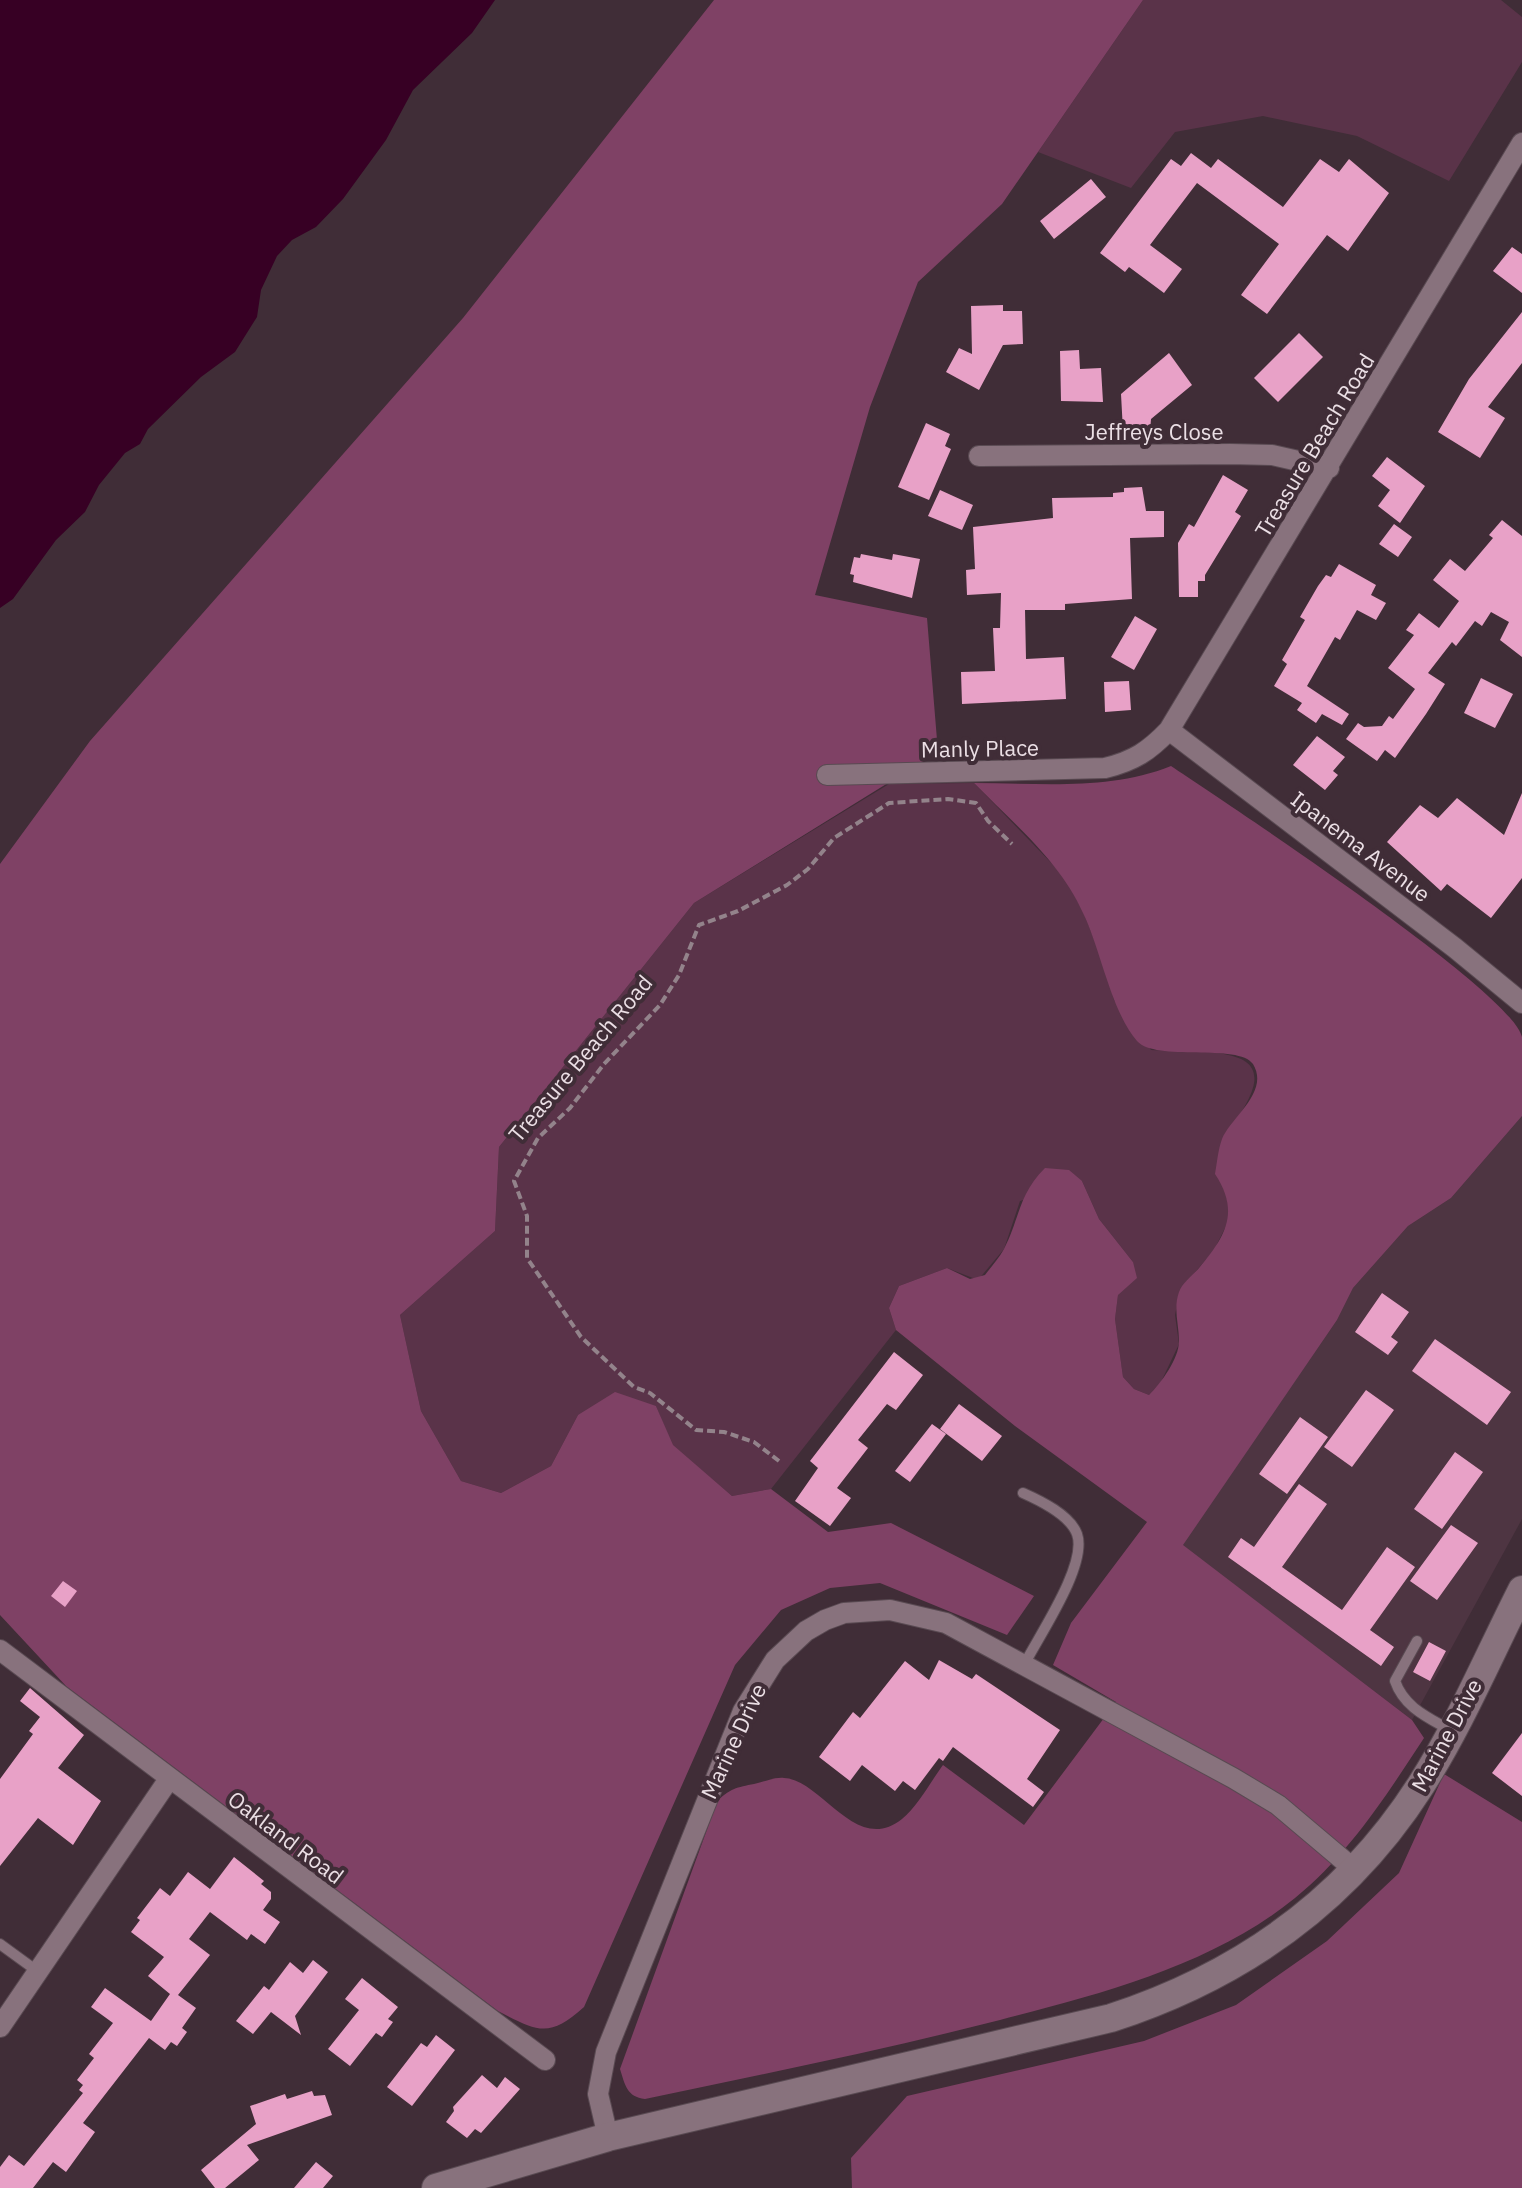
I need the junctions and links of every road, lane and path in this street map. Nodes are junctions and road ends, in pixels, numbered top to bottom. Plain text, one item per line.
1 (1522, 143) edge
2 (979, 456) dead end
3 (1329, 468) junction
4 (1169, 730) junction
5 (1134, 761) joint
6 (827, 775) dead end
7 (1012, 844) dead end
8 (1522, 1002) edge
9 (779, 1461) dead end
10 (1023, 1493) dead end
11 (1522, 1590) edge
12 (1417, 1641) dead end
13 (0, 1650) edge
14 (1024, 1665) junction
15 (1450, 1730) junction
16 (169, 1779) junction
17 (1355, 1870) junction
18 (0, 1944) edge
19 (37, 1971) junction
20 (0, 2027) edge
21 (545, 2060) dead end
22 (608, 2137) junction
23 (436, 2188) edge

1 - 3 street, Treasure Beach Road
2 - 3 street, Jeffreys Close
3 - 4 street, Treasure Beach Road
4 - 5 street, Treasure Beach Road
4 - 8 street, Ipanema Avenue
5 - 6 street, Manly Place
7 - 9 path, Treasure Beach Road
10 - 14 lane
11 - 15 street, Marine Drive
12 - 15 lane
13 - 16 street, Oakland Road
14 - 17 street, Marine Drive
14 - 22 street, Marine Drive
15 - 17 street, Marine Drive
16 - 19 street
16 - 21 street, Oakland Road
17 - 22 street, Marine Drive
18 - 19 lane
19 - 20 street
22 - 23 street, Marine Drive

